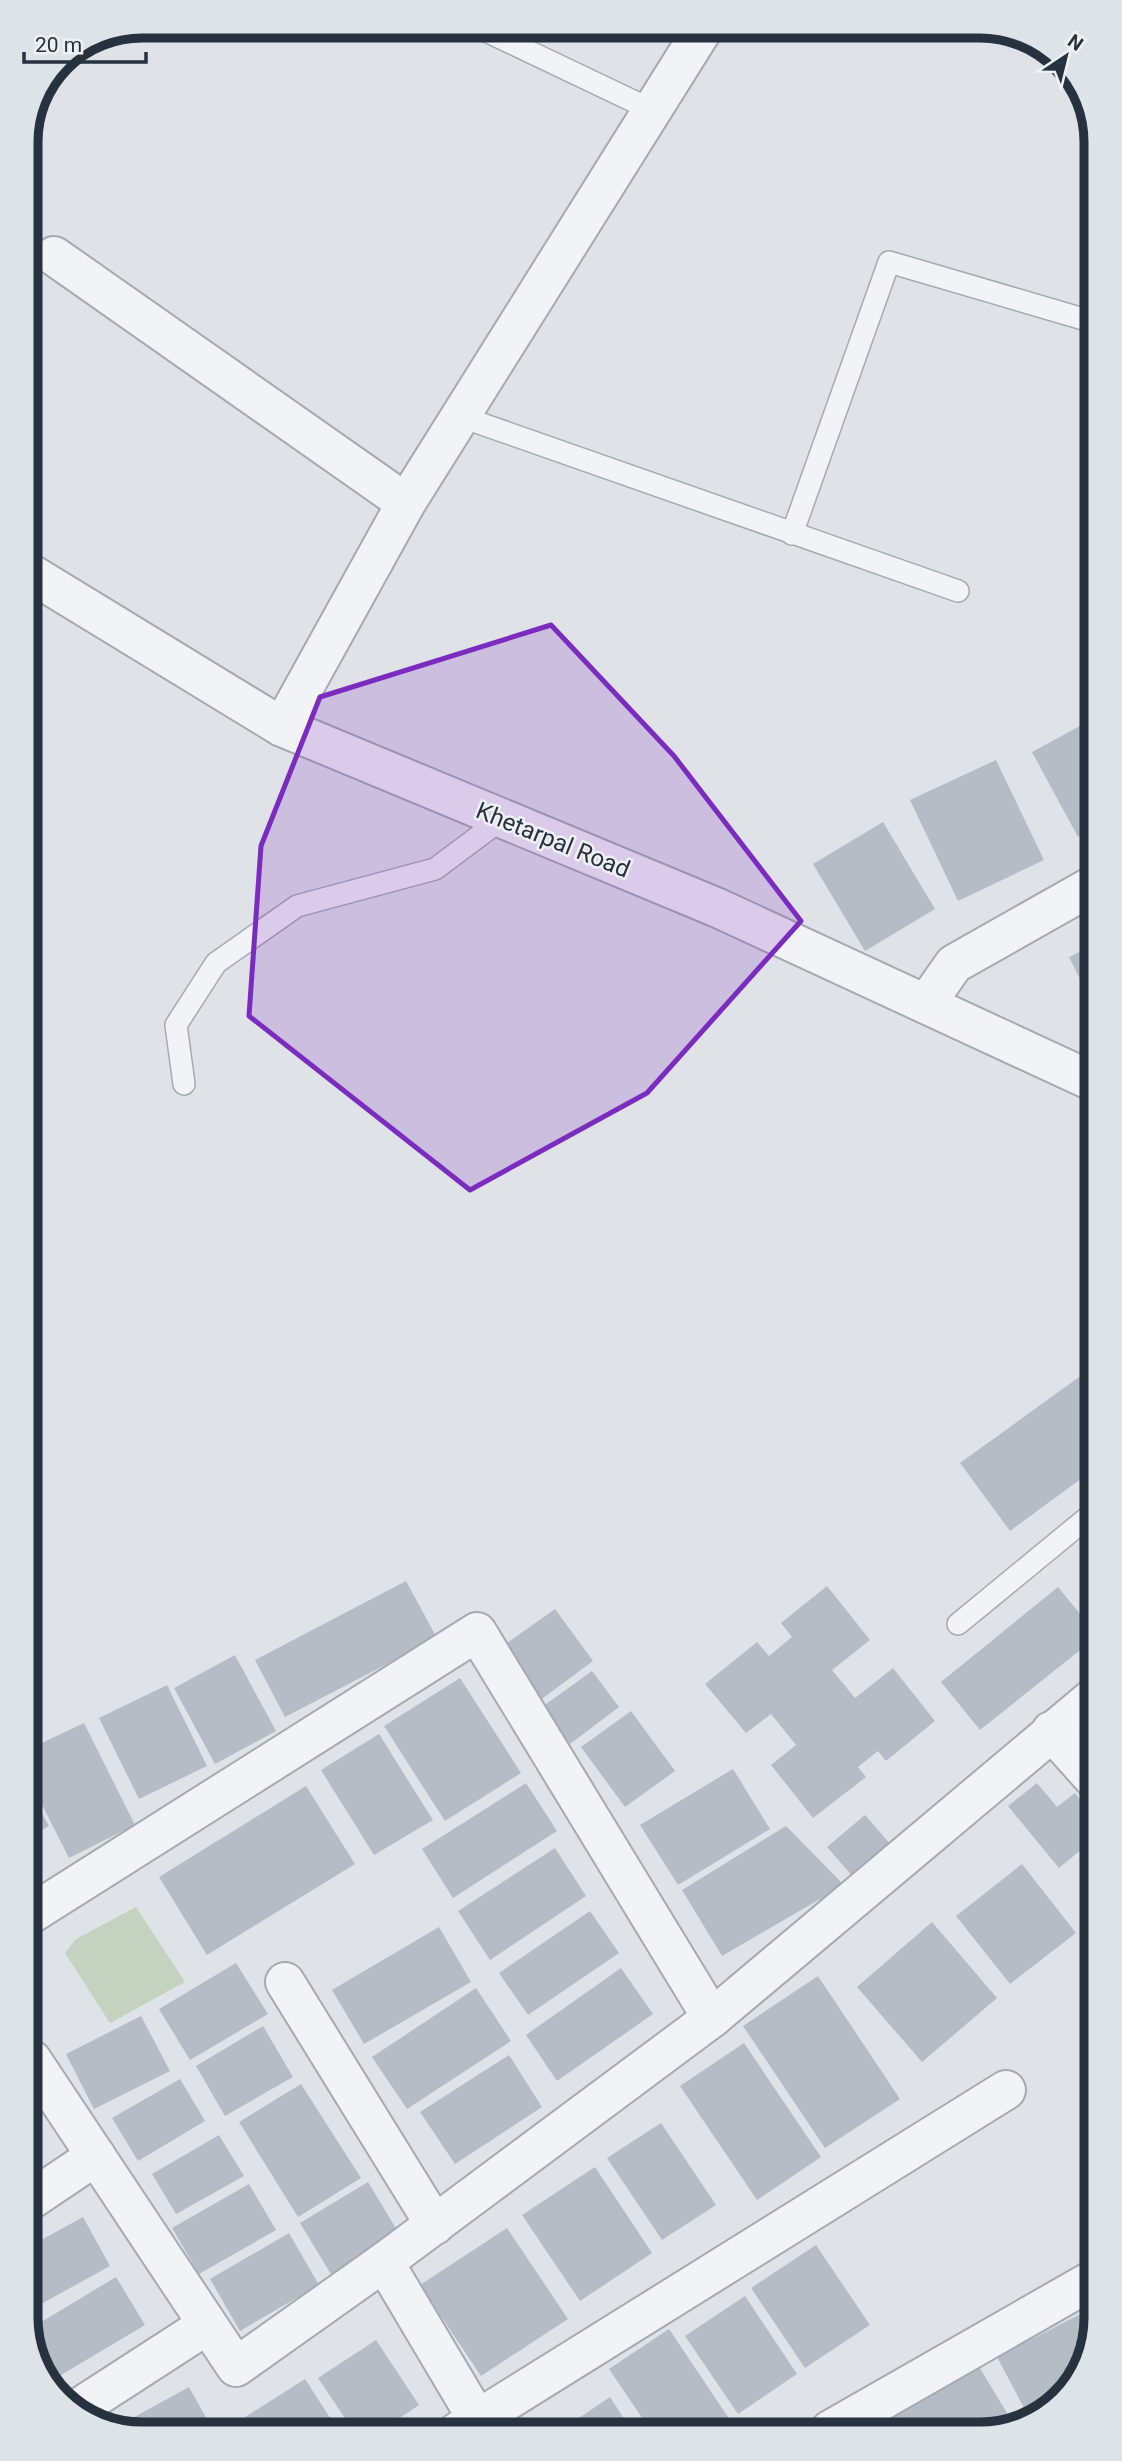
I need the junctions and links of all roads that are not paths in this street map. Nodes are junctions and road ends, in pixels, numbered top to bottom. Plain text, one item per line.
1 (503, 39) edge
2 (697, 39) edge
3 (654, 111) junction
4 (54, 256) dead end
5 (1084, 319) edge
6 (463, 417) junction
7 (406, 503) junction
8 (792, 534) junction
9 (39, 579) edge
10 (958, 591) dead end
11 (282, 727) junction
12 (502, 819) junction
13 (1084, 891) edge
14 (926, 1004) junction
15 (1084, 1077) edge
16 (184, 1084) dead end
17 (1084, 1520) edge
18 (958, 1624) dead end
19 (1084, 1705) edge
20 (1051, 1731) junction
21 (1084, 1768) edge
22 (39, 1909) edge
23 (285, 1982) dead end
24 (712, 2018) junction
25 (39, 2070) edge
26 (1006, 2090) dead end
27 (96, 2156) junction
28 (39, 2194) edge
29 (435, 2225) junction
30 (384, 2262) junction
31 (1084, 2285) edge
32 (206, 2325) junction
33 (84, 2404) edge
34 (470, 2422) edge
35 (482, 2422) edge
36 (844, 2422) edge

1 - 3 lane
2 - 3 street
3 - 6 street
4 - 7 street
5 - 8 lane
6 - 7 street
6 - 8 lane
7 - 11 street
8 - 10 lane
9 - 11 street, Khetarpal Road
11 - 12 street, Khetarpal Road
12 - 14 street, Khetarpal Road
12 - 16 lane
13 - 14 street
14 - 15 street, Khetarpal Road
17 - 18 lane
19 - 20 street
20 - 21 street
20 - 24 street
22 - 24 street
23 - 29 street
24 - 29 street
25 - 27 street
26 - 35 street
27 - 28 street
27 - 32 street
29 - 30 street
30 - 32 street
30 - 34 street
31 - 36 street
32 - 33 street

